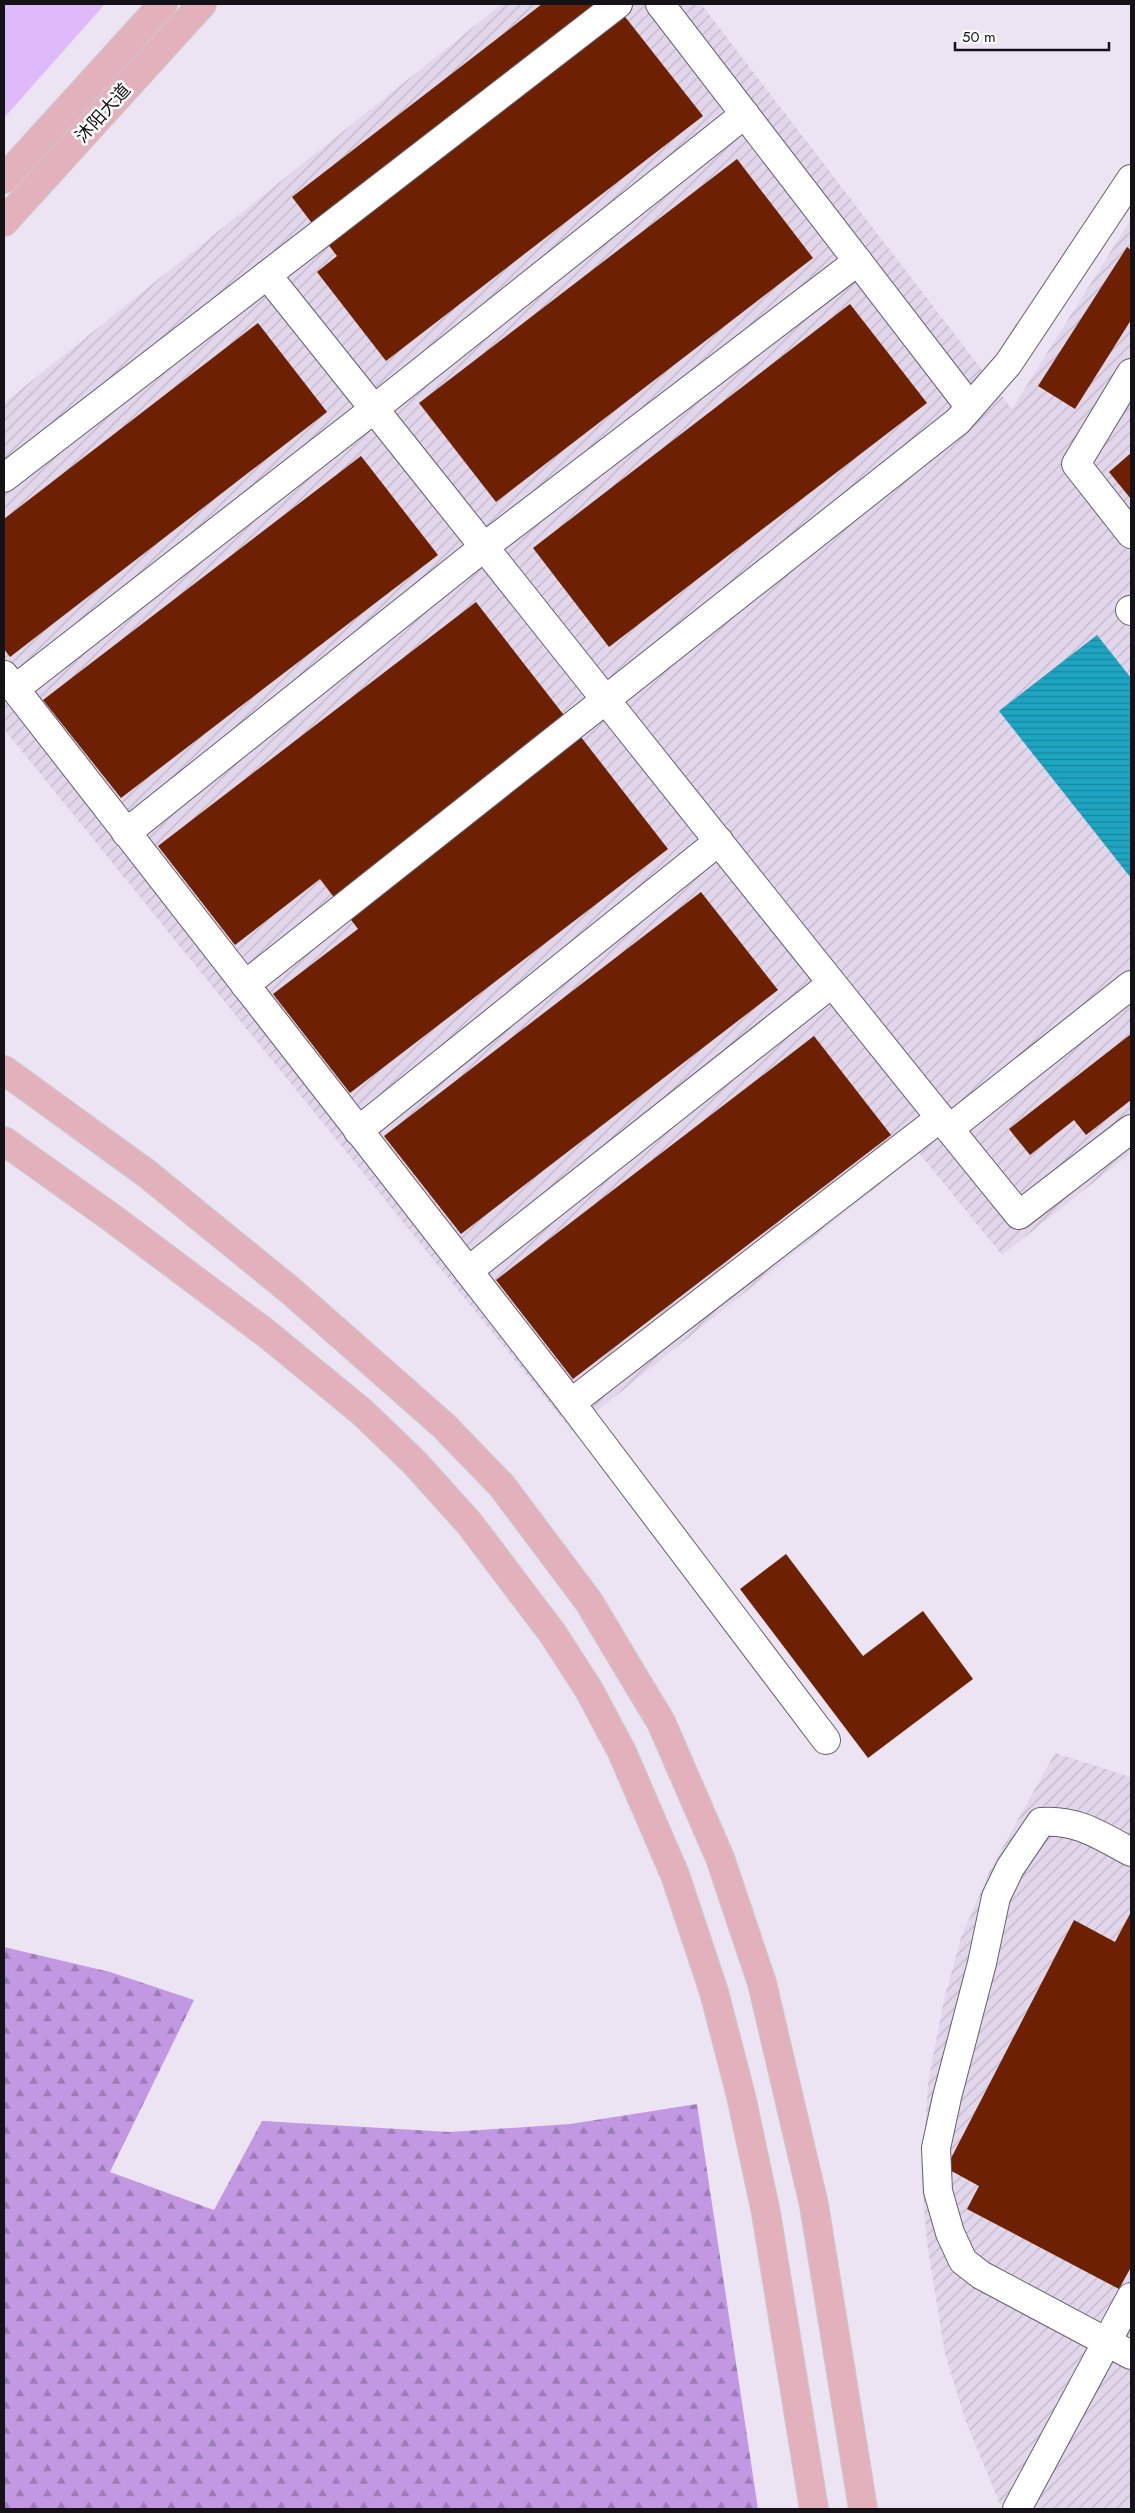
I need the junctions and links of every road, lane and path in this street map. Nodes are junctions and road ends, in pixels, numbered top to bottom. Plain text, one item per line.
1 (163, 4) edge
2 (202, 4) edge
3 (618, 4) edge
4 (660, 4) edge
5 (745, 114) junction
6 (4, 179) edge
7 (1131, 180) edge
8 (4, 222) edge
9 (858, 261) junction
10 (267, 275) junction
11 (1131, 373) edge
12 (970, 407) junction
13 (374, 409) junction
14 (4, 478) edge
15 (1131, 534) edge
16 (484, 547) junction
17 (9, 682) edge
18 (606, 699) junction
19 (126, 833) junction
20 (719, 841) junction
21 (831, 984) junction
22 (245, 985) junction
23 (1131, 985) edge
24 (4, 1070) edge
25 (945, 1124) junction
26 (1131, 1129) edge
27 (358, 1131) junction
28 (4, 1141) edge
29 (468, 1271) junction
30 (571, 1403) junction
31 (826, 1740) dead end
32 (1131, 1852) edge
33 (1131, 2297) edge
34 (1107, 2342) junction
35 (1131, 2355) edge
36 (814, 2509) edge
37 (863, 2509) edge
38 (1016, 2509) edge

1 - 6 main road, 沐阳大道
2 - 8 main road, 沐阳大道
3 - 10 street
4 - 5 street
5 - 9 street
5 - 13 street
7 - 12 street
9 - 12 street
9 - 16 street
10 - 13 street
10 - 14 street
11 - 15 street
12 - 18 street
13 - 16 street
13 - 17 street
16 - 18 street
16 - 19 street
17 - 19 street
18 - 20 street
18 - 22 street
19 - 22 street
20 - 21 street
20 - 27 street
21 - 25 street
21 - 29 street
22 - 27 street
23 - 25 street
24 - 37 main road
25 - 26 street
25 - 30 street
27 - 29 street
28 - 36 main road
29 - 30 street
30 - 31 street
32 - 34 street
33 - 34 street
34 - 35 street
34 - 38 street

